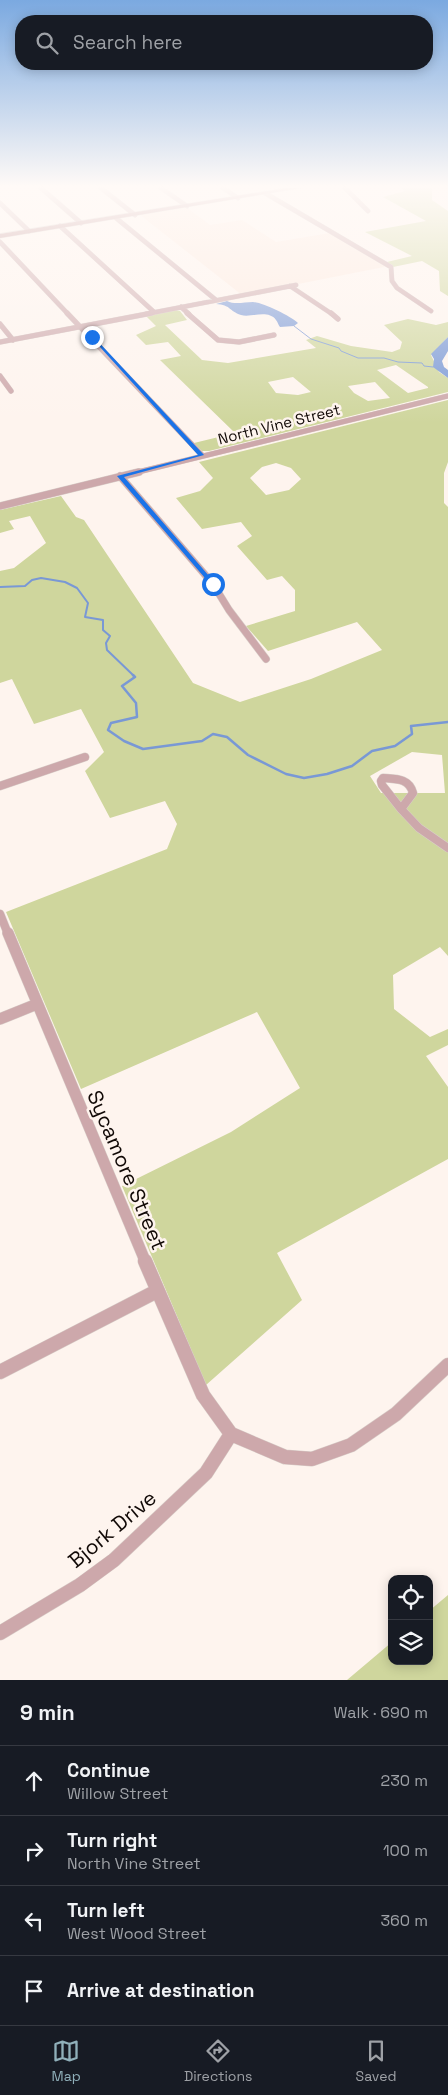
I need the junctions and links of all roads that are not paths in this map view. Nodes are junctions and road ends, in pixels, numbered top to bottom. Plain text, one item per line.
1 (24, 266) edge
2 (104, 266) edge
3 (175, 266) edge
4 (390, 266) edge
5 (296, 285) dead end
6 (290, 286) junction
7 (216, 300) junction
8 (181, 307) junction
9 (431, 311) dead end
10 (154, 312) junction
11 (338, 319) dead end
12 (0, 324) edge
13 (82, 326) junction
14 (274, 335) dead end
15 (13, 340) junction
16 (0, 342) edge
17 (0, 376) edge
18 (10, 391) dead end
19 (446, 397) edge
20 (202, 455) junction
21 (120, 476) junction
22 (0, 506) edge
23 (266, 659) dead end
24 (85, 758) dead end
25 (0, 786) edge
26 (401, 809) dead end
27 (448, 848) edge
28 (0, 914) edge
29 (38, 1004) junction
30 (0, 1019) edge
31 (157, 1291) junction
32 (448, 1365) edge
33 (0, 1372) edge
34 (230, 1434) junction
35 (0, 1633) edge

1 - 13 street
2 - 10 street
3 - 7 street
4 - 9 street
5 - 6 street
6 - 7 street
6 - 11 street
7 - 8 street
8 - 10 street
8 - 14 street
10 - 13 street
12 - 15 street
13 - 15 street
13 - 20 street
15 - 16 street
17 - 18 street
19 - 20 street, North Vine Street
20 - 21 street, North Vine Street
21 - 22 street, North Vine Street
21 - 23 street
24 - 25 street
26 - 27 street
28 - 29 street, Sycamore Street
29 - 30 street
29 - 31 street, Sycamore Street
31 - 33 street
31 - 34 street, Sycamore Street
32 - 34 street
34 - 35 street, Bjork Drive

